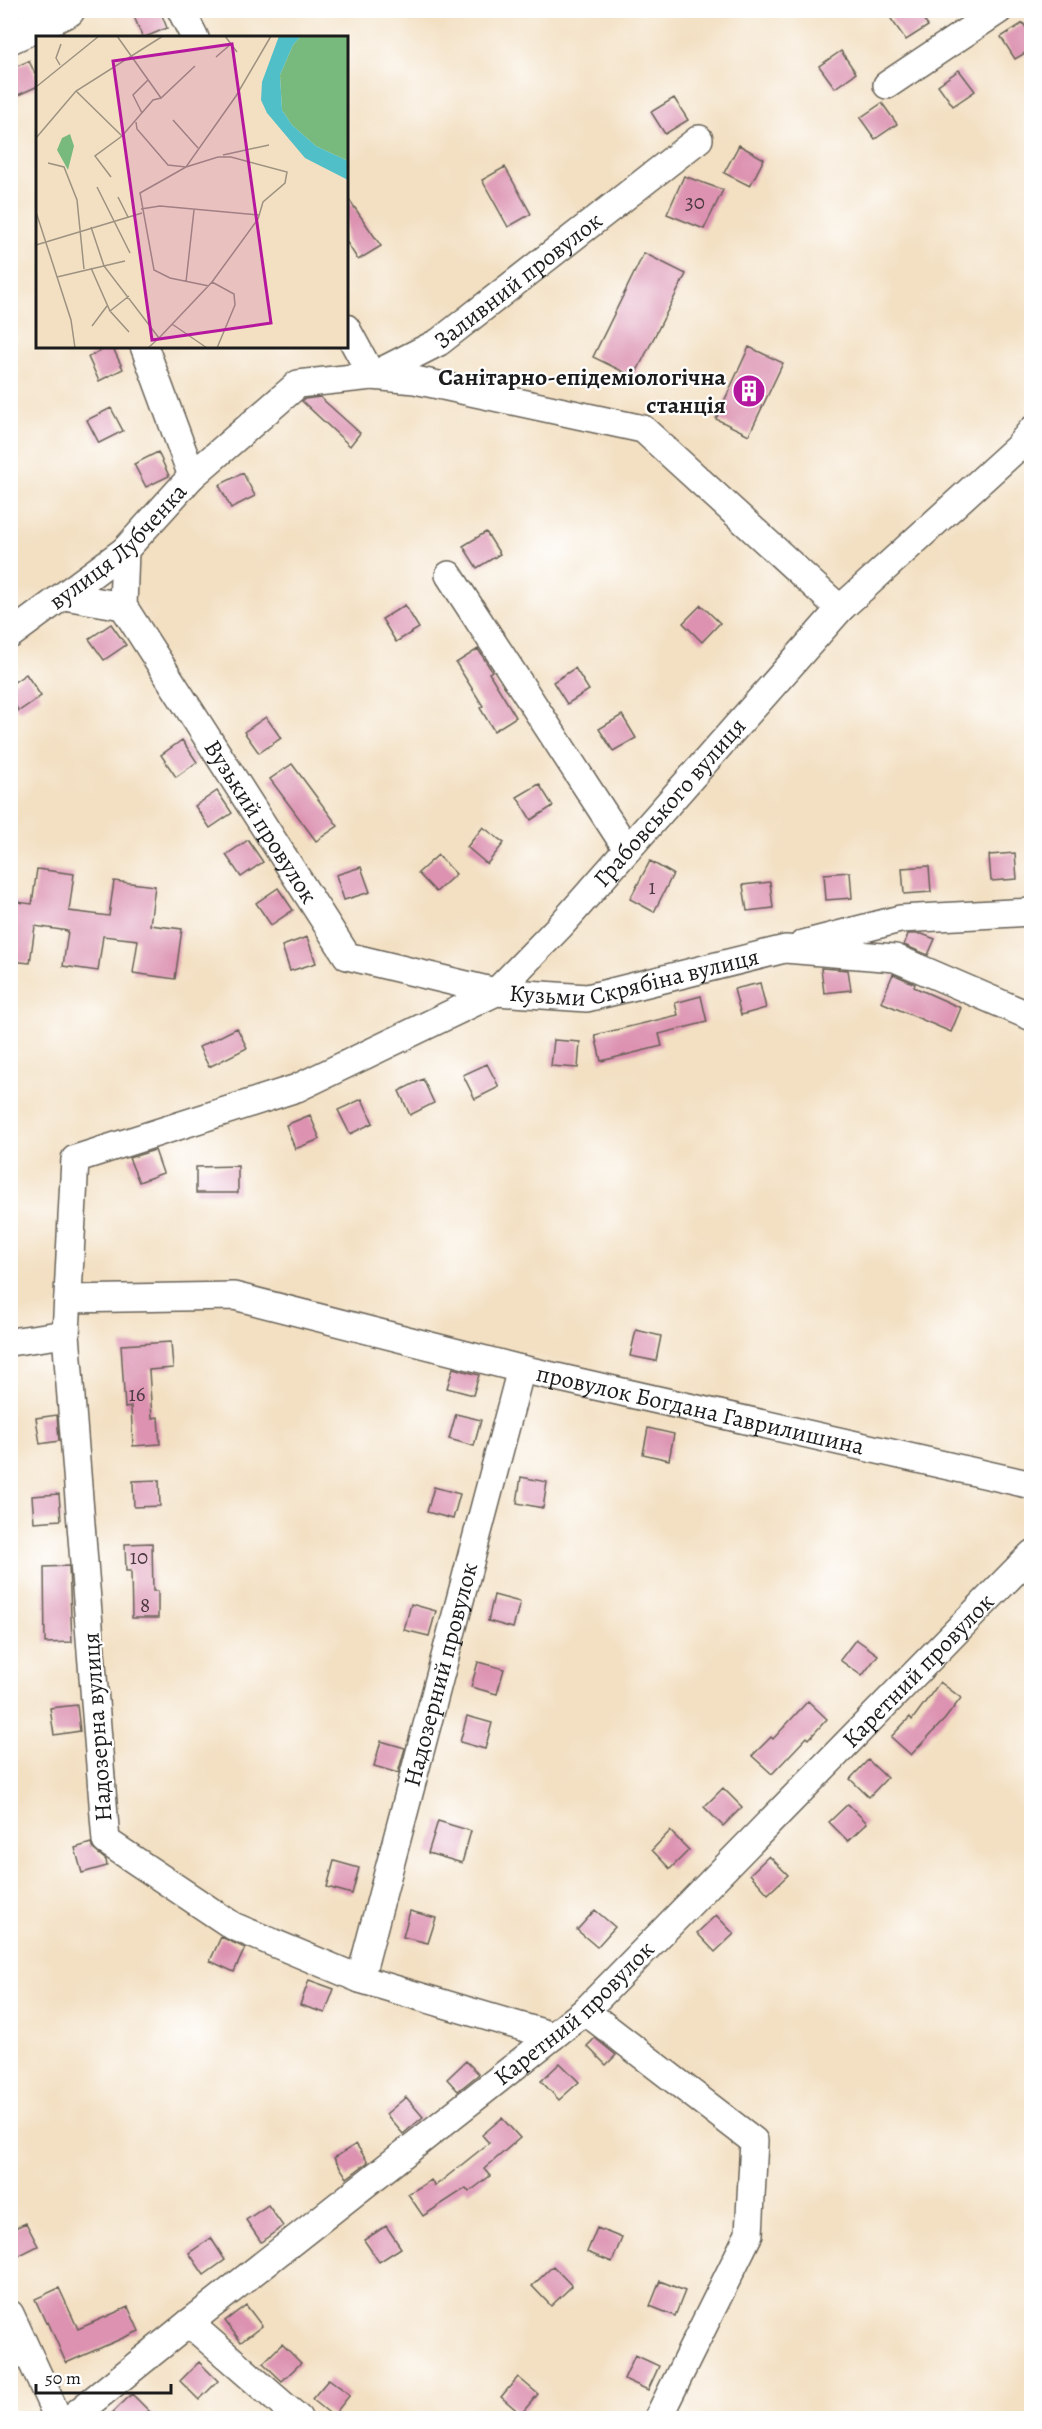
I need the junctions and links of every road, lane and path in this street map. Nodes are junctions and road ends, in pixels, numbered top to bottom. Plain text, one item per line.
1 (68, 10) edge
2 (181, 10) edge
3 (999, 10) edge
4 (194, 36) edge
5 (10, 37) edge
6 (887, 85) dead end
7 (699, 139) dead end
8 (348, 332) edge
9 (145, 348) edge
10 (372, 376) junction
11 (1032, 430) edge
12 (192, 476) junction
13 (125, 550) junction
14 (449, 575) dead end
15 (64, 596) junction
16 (123, 606) junction
17 (840, 609) junction
18 (10, 635) edge
19 (627, 849) junction
20 (1032, 912) edge
21 (785, 949) junction
22 (496, 992) junction
23 (1032, 1017) edge
24 (75, 1159) joint
25 (68, 1299) junction
26 (66, 1334) junction
27 (10, 1342) edge
28 (521, 1369) junction
29 (1032, 1485) edge
30 (1032, 1554) edge
31 (360, 1979) junction
32 (585, 2011) junction
33 (553, 2036) junction
34 (10, 2314) edge
35 (189, 2323) junction
36 (58, 2418) edge
37 (71, 2418) edge
38 (298, 2418) edge
39 (658, 2418) edge

1 - 5 main road
2 - 4 street
3 - 6 street
7 - 10 street, Заливний провулок
8 - 10 street
9 - 12 street, вулиця Лубченка
10 - 12 street, вулиця Лубченка
10 - 17 street
11 - 17 street, Грабовського вулиця
12 - 13 street, вулиця Лубченка
13 - 15 street, вулиця Лубченка
13 - 16 street
14 - 19 street
15 - 16 street
15 - 18 street, вулиця Лубченка
16 - 22 street, Вузький провулок
17 - 19 street, Грабовського вулиця
19 - 22 street, Грабовського вулиця
20 - 21 street
21 - 22 street, Кузьми Скрябіна вулиця
21 - 23 street, Кузьми Скрябіна вулиця
22 - 24 street, Кузьми Скрябіна вулиця
24 - 25 street, Надозерна вулиця
25 - 26 street, Надозерна вулиця
25 - 28 street, провулок Богдана Гаврилишина
26 - 27 street
26 - 31 street, Надозерна вулиця
28 - 29 street, провулок Богдана Гаврилишина
28 - 31 street, Надозерний провулок
30 - 32 street, Каретний провулок
31 - 33 street, Надозерна вулиця
32 - 33 street, Каретний провулок
32 - 39 street
33 - 35 street, Каретний провулок
34 - 36 street
35 - 37 street, Каретний провулок
35 - 38 street

